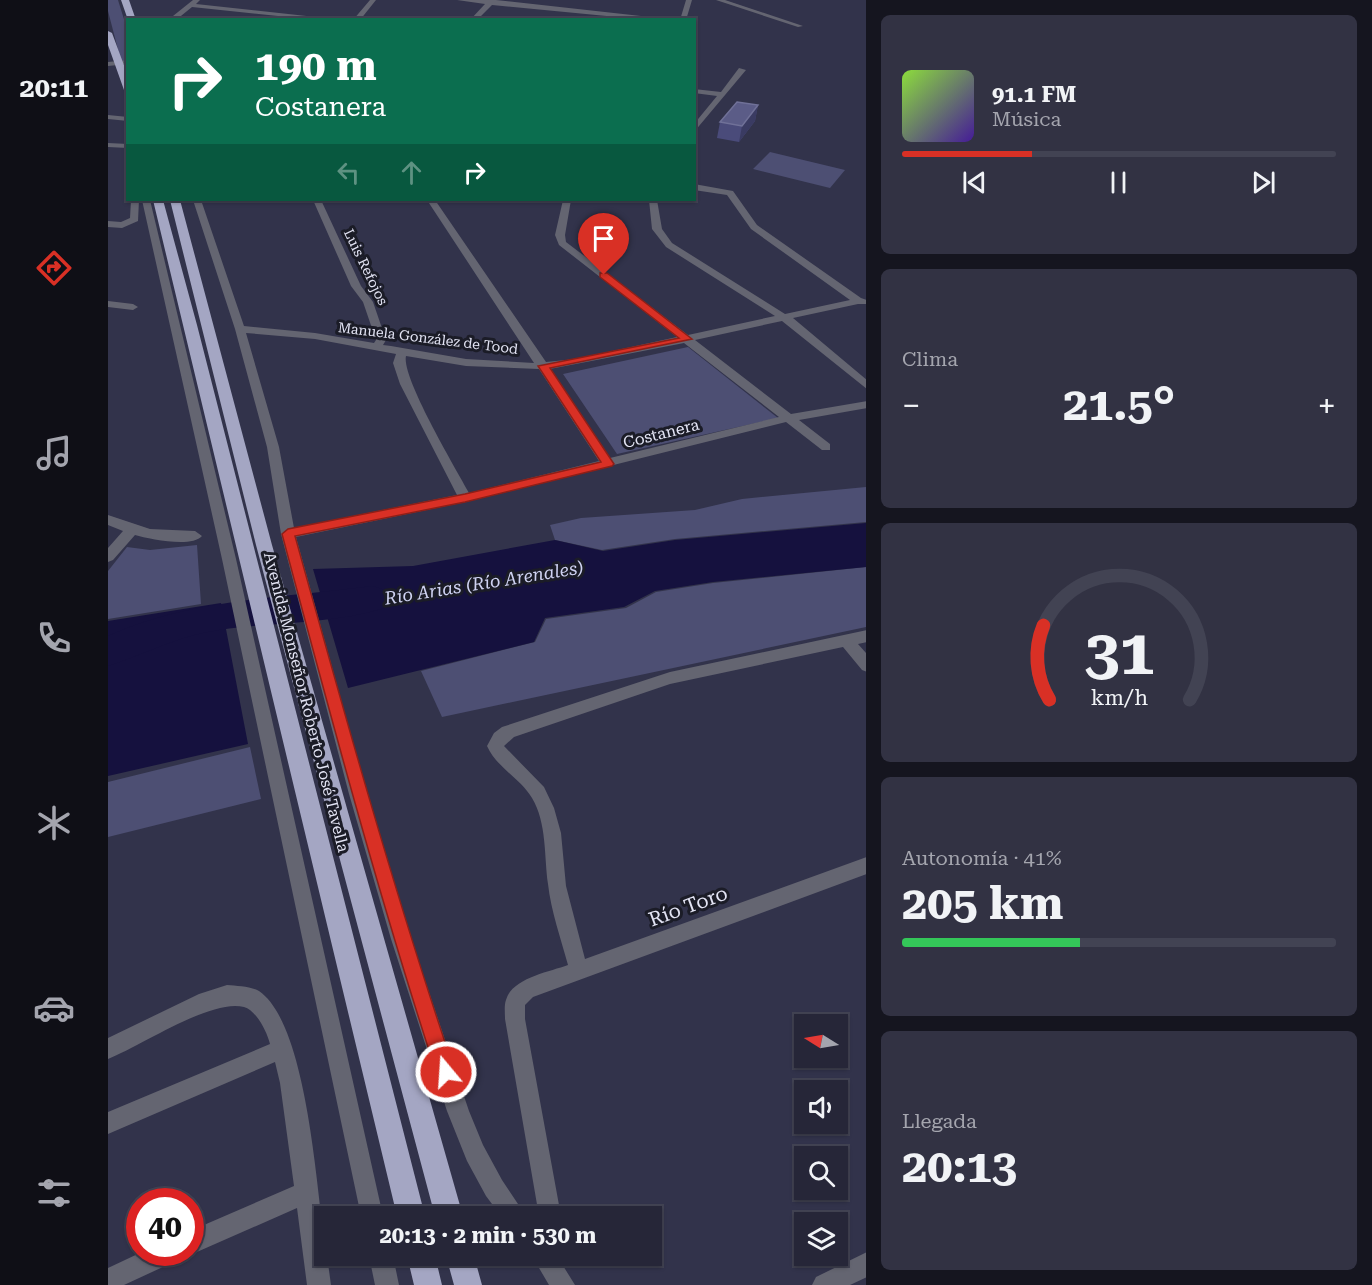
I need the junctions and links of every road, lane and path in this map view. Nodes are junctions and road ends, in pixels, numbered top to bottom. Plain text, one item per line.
1 (125, 0) edge
2 (197, 0) edge
3 (373, 0) edge
4 (460, 0) edge
5 (689, 0) edge
6 (719, 0) edge
7 (492, 1) edge
8 (191, 5) junction
9 (131, 18) edge
10 (174, 18) edge
11 (320, 18) edge
12 (358, 18) edge
13 (475, 18) edge
14 (655, 18) edge
15 (684, 18) edge
16 (800, 26) dead end
17 (108, 33) edge
18 (124, 63) edge
19 (108, 64) edge
20 (742, 70) dead end
21 (696, 91) edge
22 (722, 94) junction
23 (108, 117) edge
24 (126, 119) edge
25 (696, 127) edge
26 (108, 145) edge
27 (126, 146) edge
28 (696, 187) edge
29 (135, 201) edge
30 (147, 201) edge
31 (158, 201) edge
32 (175, 201) edge
33 (197, 201) edge
34 (317, 201) edge
35 (432, 201) edge
36 (567, 201) edge
37 (653, 201) edge
38 (111, 224) edge
39 (862, 302) edge
40 (108, 304) edge
41 (133, 307) dead end
42 (783, 317) junction
43 (240, 329) junction
44 (687, 339) junction
45 (376, 348) junction
46 (402, 352) junction
47 (543, 366) junction
48 (866, 385) edge
49 (866, 404) edge
50 (789, 418) junction
51 (826, 447) dead end
52 (608, 464) junction
53 (465, 498) junction
54 (108, 520) edge
55 (130, 530) junction
56 (288, 534) junction
57 (195, 536) dead end
58 (237, 554) junction
59 (108, 557) edge
60 (866, 636) edge
61 (846, 640) junction
62 (866, 665) edge
63 (347, 797) junction
64 (866, 865) edge
65 (579, 971) junction
66 (108, 1049) edge
67 (282, 1049) junction
68 (108, 1123) edge
69 (306, 1192) junction
70 (370, 1206) edge
71 (408, 1206) edge
72 (448, 1206) edge
73 (508, 1206) edge
74 (548, 1206) edge
75 (204, 1237) edge
76 (866, 1264) edge
77 (139, 1266) edge
78 (383, 1266) edge
79 (423, 1266) edge
80 (463, 1266) edge
81 (108, 1280) edge
82 (319, 1285) edge
83 (387, 1285) edge
84 (428, 1285) edge
85 (468, 1285) edge
86 (824, 1285) edge

1 - 9 highway
2 - 8 street
3 - 12 street
4 - 7 street
5 - 15 street
6 - 16 street
7 - 13 street
7 - 14 street
8 - 10 street
8 - 11 street
17 - 18 highway
18 - 19 street
20 - 22 street
21 - 22 street
22 - 25 street
23 - 24 street
26 - 27 street
28 - 39 street
29 - 38 street
30 - 58 street
31 - 58 highway, Avenida Monseñor Roberto José Tavella
32 - 63 highway, Avenida Monseñor Roberto José Tavella
33 - 43 street
34 - 45 street, Luis Refojos
35 - 47 street
36 - 44 street
37 - 42 street
39 - 42 street, Manuela González de Tood
40 - 41 street
42 - 44 street, Manuela González de Tood
42 - 48 street
43 - 45 street, Manuela González de Tood
43 - 56 street
44 - 47 street, Manuela González de Tood
44 - 50 street
45 - 46 street, Manuela González de Tood
46 - 47 street, Manuela González de Tood
46 - 53 street
47 - 52 street
49 - 50 street, Costanera
50 - 51 street
50 - 52 street, Costanera
52 - 53 street, Costanera
53 - 56 street, Costanera
54 - 55 street
55 - 57 street
55 - 59 street
56 - 63 street
58 - 70 street
58 - 71 highway, Avenida Monseñor Roberto José Tavella
60 - 61 street
61 - 62 street
61 - 65 street
63 - 72 highway, Avenida Monseñor Roberto José Tavella
63 - 73 street
64 - 65 street, Río Toro
65 - 74 street, Río Toro
66 - 67 street
67 - 68 street
67 - 69 street
69 - 75 street
69 - 82 street
76 - 86 street
77 - 81 street
78 - 83 street
79 - 84 highway
80 - 85 highway

